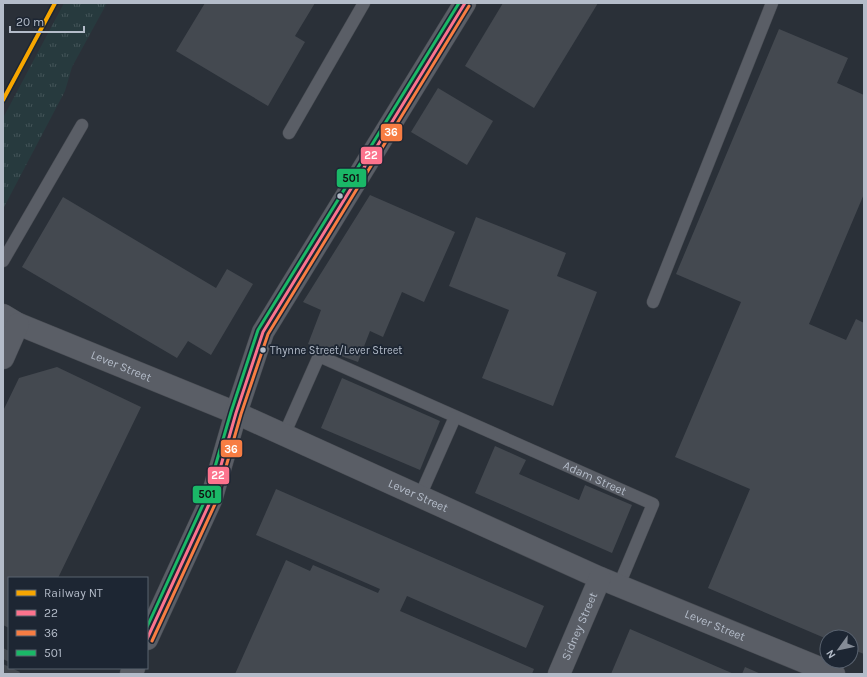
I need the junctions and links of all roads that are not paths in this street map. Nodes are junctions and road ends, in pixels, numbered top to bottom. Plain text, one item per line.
1 (364, 3) edge
2 (465, 3) edge
3 (772, 3) edge
4 (82, 125) dead end
5 (290, 133) dead end
6 (3, 261) edge
7 (653, 302) dead end
8 (11, 320) edge
9 (3, 358) edge
10 (236, 413) junction
11 (455, 417) junction
12 (284, 435) junction
13 (420, 496) junction
14 (610, 581) junction
15 (148, 637) edge
16 (559, 674) edge
17 (834, 674) edge

1 - 5 lane
2 - 10 street
3 - 7 lane
4 - 6 lane
8 - 9 street
8 - 10 street, Lever Street
10 - 12 street, Lever Street
10 - 15 street
11 - 12 lane, Adam Street
11 - 13 lane
11 - 14 lane, Adam Street
12 - 13 street, Lever Street
13 - 14 street, Lever Street
14 - 16 street, Sidney Street
14 - 17 street, Lever Street

